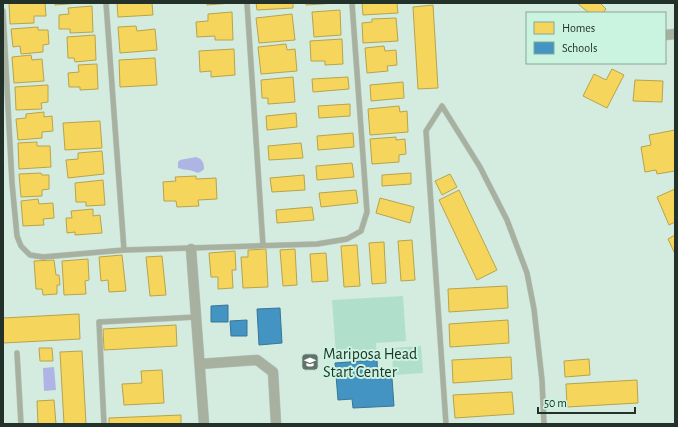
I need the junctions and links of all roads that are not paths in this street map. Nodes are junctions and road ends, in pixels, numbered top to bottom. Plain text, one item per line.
1 (106, 3) edge
2 (247, 3) edge
3 (352, 3) edge
4 (3, 11) edge
5 (263, 245) junction
6 (192, 249) junction
7 (124, 250) junction
8 (197, 317) junction
9 (17, 353) dead end
10 (200, 364) junction
11 (21, 424) edge
12 (104, 424) edge
13 (204, 424) edge
14 (276, 424) edge
15 (446, 424) edge
16 (544, 424) edge

1 - 7 lane
2 - 5 lane
3 - 5 lane
4 - 7 lane
5 - 6 lane
6 - 7 lane
6 - 8 street
8 - 10 street
8 - 12 lane
9 - 11 lane
10 - 13 street
10 - 14 street
15 - 16 lane

